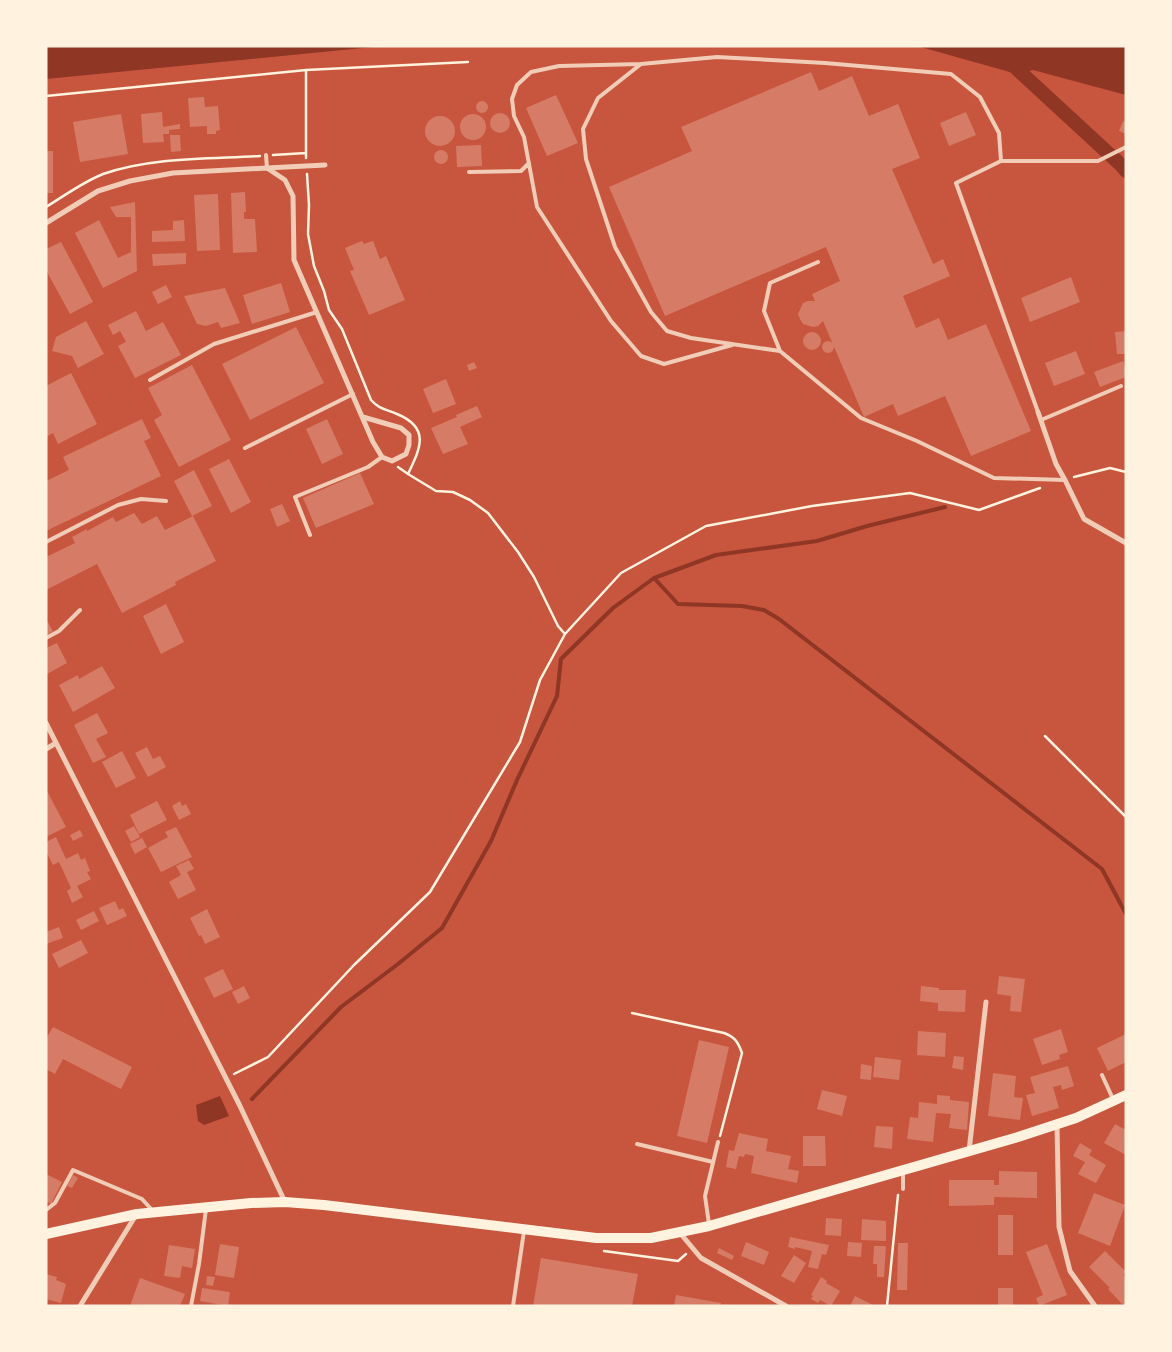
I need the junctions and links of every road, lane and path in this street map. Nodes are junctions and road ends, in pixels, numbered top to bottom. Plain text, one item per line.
1 (468, 62) dead end
2 (641, 64) junction
3 (306, 70) junction
4 (46, 96) edge
5 (1126, 147) edge
6 (266, 155) dead end
7 (1001, 161) junction
8 (529, 163) junction
9 (325, 165) dead end
10 (306, 166) junction
11 (267, 168) junction
12 (468, 172) dead end
13 (46, 223) edge
14 (818, 262) dead end
15 (317, 312) junction
16 (734, 345) junction
17 (780, 351) junction
18 (150, 380) dead end
19 (1121, 386) dead end
20 (353, 394) junction
21 (1038, 412) joint
22 (363, 416) junction
23 (1041, 420) junction
24 (245, 448) dead end
25 (382, 457) junction
26 (392, 461) junction
27 (1126, 472) edge
28 (408, 474) junction
29 (1065, 480) junction
30 (166, 501) dead end
31 (310, 535) dead end
32 (46, 542) edge
33 (1126, 543) edge
34 (80, 610) dead end
35 (565, 634) junction
36 (46, 638) edge
37 (46, 723) edge
38 (1044, 736) dead end
39 (56, 743) junction
40 (46, 749) edge
41 (1126, 817) edge
42 (986, 1002) dead end
43 (632, 1013) dead end
44 (1102, 1075) dead end
45 (226, 1078) junction
46 (1126, 1096) edge
47 (1114, 1102) junction
48 (1057, 1124) junction
49 (718, 1142) joint
50 (638, 1144) dead end
51 (969, 1151) junction
52 (713, 1162) junction
53 (903, 1169) junction
54 (904, 1189) dead end
55 (898, 1192) dead end
56 (285, 1202) junction
57 (206, 1207) junction
58 (46, 1210) edge
59 (154, 1212) junction
60 (137, 1214) junction
61 (709, 1226) junction
62 (525, 1228) junction
63 (48, 1231) edge
64 (680, 1233) junction
65 (80, 1306) edge
66 (191, 1306) edge
67 (513, 1306) edge
68 (786, 1306) edge
69 (887, 1306) edge
70 (1094, 1306) edge

1 - 3 path
2 - 7 lane
2 - 8 lane
2 - 16 lane
3 - 4 path
3 - 10 path
5 - 7 lane
6 - 11 lane
7 - 21 lane
8 - 12 lane
8 - 16 lane
9 - 10 street
10 - 11 street
10 - 28 path
11 - 13 street
11 - 15 street
14 - 17 lane
15 - 18 lane
15 - 20 street
16 - 17 lane
17 - 29 lane
19 - 23 lane
20 - 22 street
20 - 24 lane
21 - 23 street
22 - 25 street
22 - 26 street
23 - 29 street
25 - 26 street
25 - 31 lane
26 - 28 path
27 - 29 path
28 - 35 path
29 - 33 street
29 - 35 path
30 - 32 lane
34 - 36 lane
35 - 45 path
37 - 39 street
38 - 41 path
39 - 40 street
39 - 45 street
42 - 51 street
43 - 49 path
44 - 47 lane
45 - 56 street
46 - 47 main road
47 - 48 main road
48 - 51 main road
48 - 70 street
49 - 52 lane
50 - 52 lane
51 - 53 main road
52 - 61 lane
53 - 54 lane
53 - 61 main road
55 - 69 path
56 - 57 main road
56 - 62 main road
57 - 59 main road
57 - 66 lane
58 - 59 lane
59 - 60 main road
60 - 63 main road
60 - 65 street
61 - 64 main road
62 - 64 main road
62 - 67 lane
64 - 68 street

